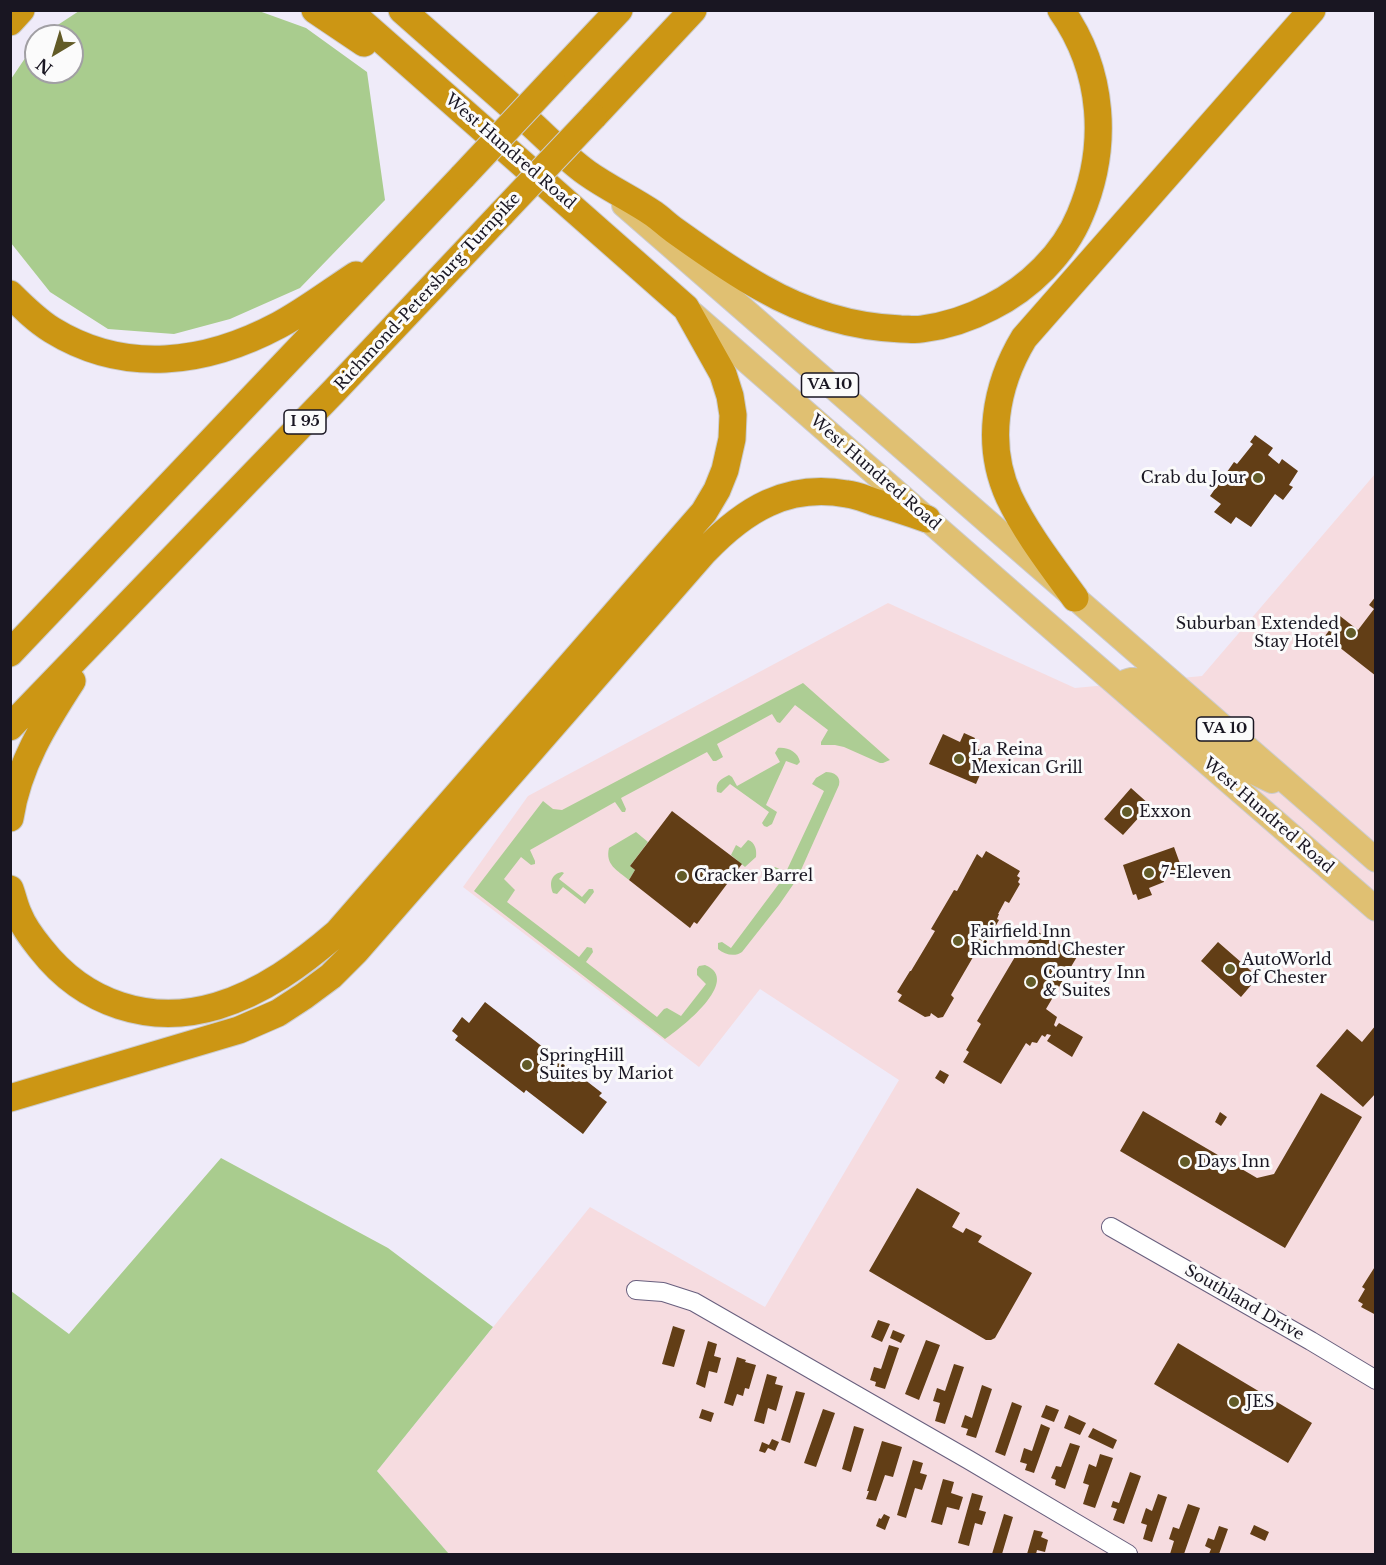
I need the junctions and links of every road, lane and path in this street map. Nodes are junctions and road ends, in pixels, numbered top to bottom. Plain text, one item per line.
1 (21, 10) edge
2 (315, 10) edge
3 (348, 10) edge
4 (402, 10) edge
5 (619, 10) edge
6 (693, 10) edge
7 (710, 10) edge
8 (1062, 10) edge
9 (1312, 10) edge
10 (10, 22) edge
11 (665, 42) junction
12 (467, 115) junction
13 (586, 172) junction
14 (392, 252) junction
15 (10, 294) edge
16 (687, 308) junction
17 (927, 519) junction
18 (1075, 598) junction
19 (105, 629) junction
20 (10, 653) edge
21 (1119, 686) junction
22 (10, 727) edge
23 (1301, 795) junction
24 (10, 818) edge
25 (1376, 860) edge
26 (10, 889) edge
27 (1376, 909) edge
28 (10, 1098) edge
29 (1111, 1227) dead end
30 (636, 1290) dead end
31 (1376, 1380) edge
32 (1128, 1554) edge

1 - 10 highway
2 - 12 highway
3 - 12 highway, West Hundred Road / VA 10
4 - 13 highway, VA 10
5 - 14 highway, bridge
6 - 11 highway, Richmond-Petersburg Turnpike / I 95
7 - 11 highway
8 - 13 highway
9 - 18 highway
11 - 19 highway, Richmond-Petersburg Turnpike / I 95, bridge
12 - 16 highway, West Hundred Road / VA 10
13 - 18 main road, VA 10
14 - 15 highway
14 - 20 highway
16 - 17 main road, West Hundred Road / VA 10
16 - 26 highway
17 - 21 main road, West Hundred Road / VA 10
17 - 28 highway
18 - 23 main road, VA 10
19 - 22 highway, Richmond-Petersburg Turnpike / I 95
19 - 24 highway
21 - 23 main road
21 - 27 main road, West Hundred Road / VA 10
23 - 25 main road, VA 10
29 - 31 street, Southland Drive
30 - 32 street

